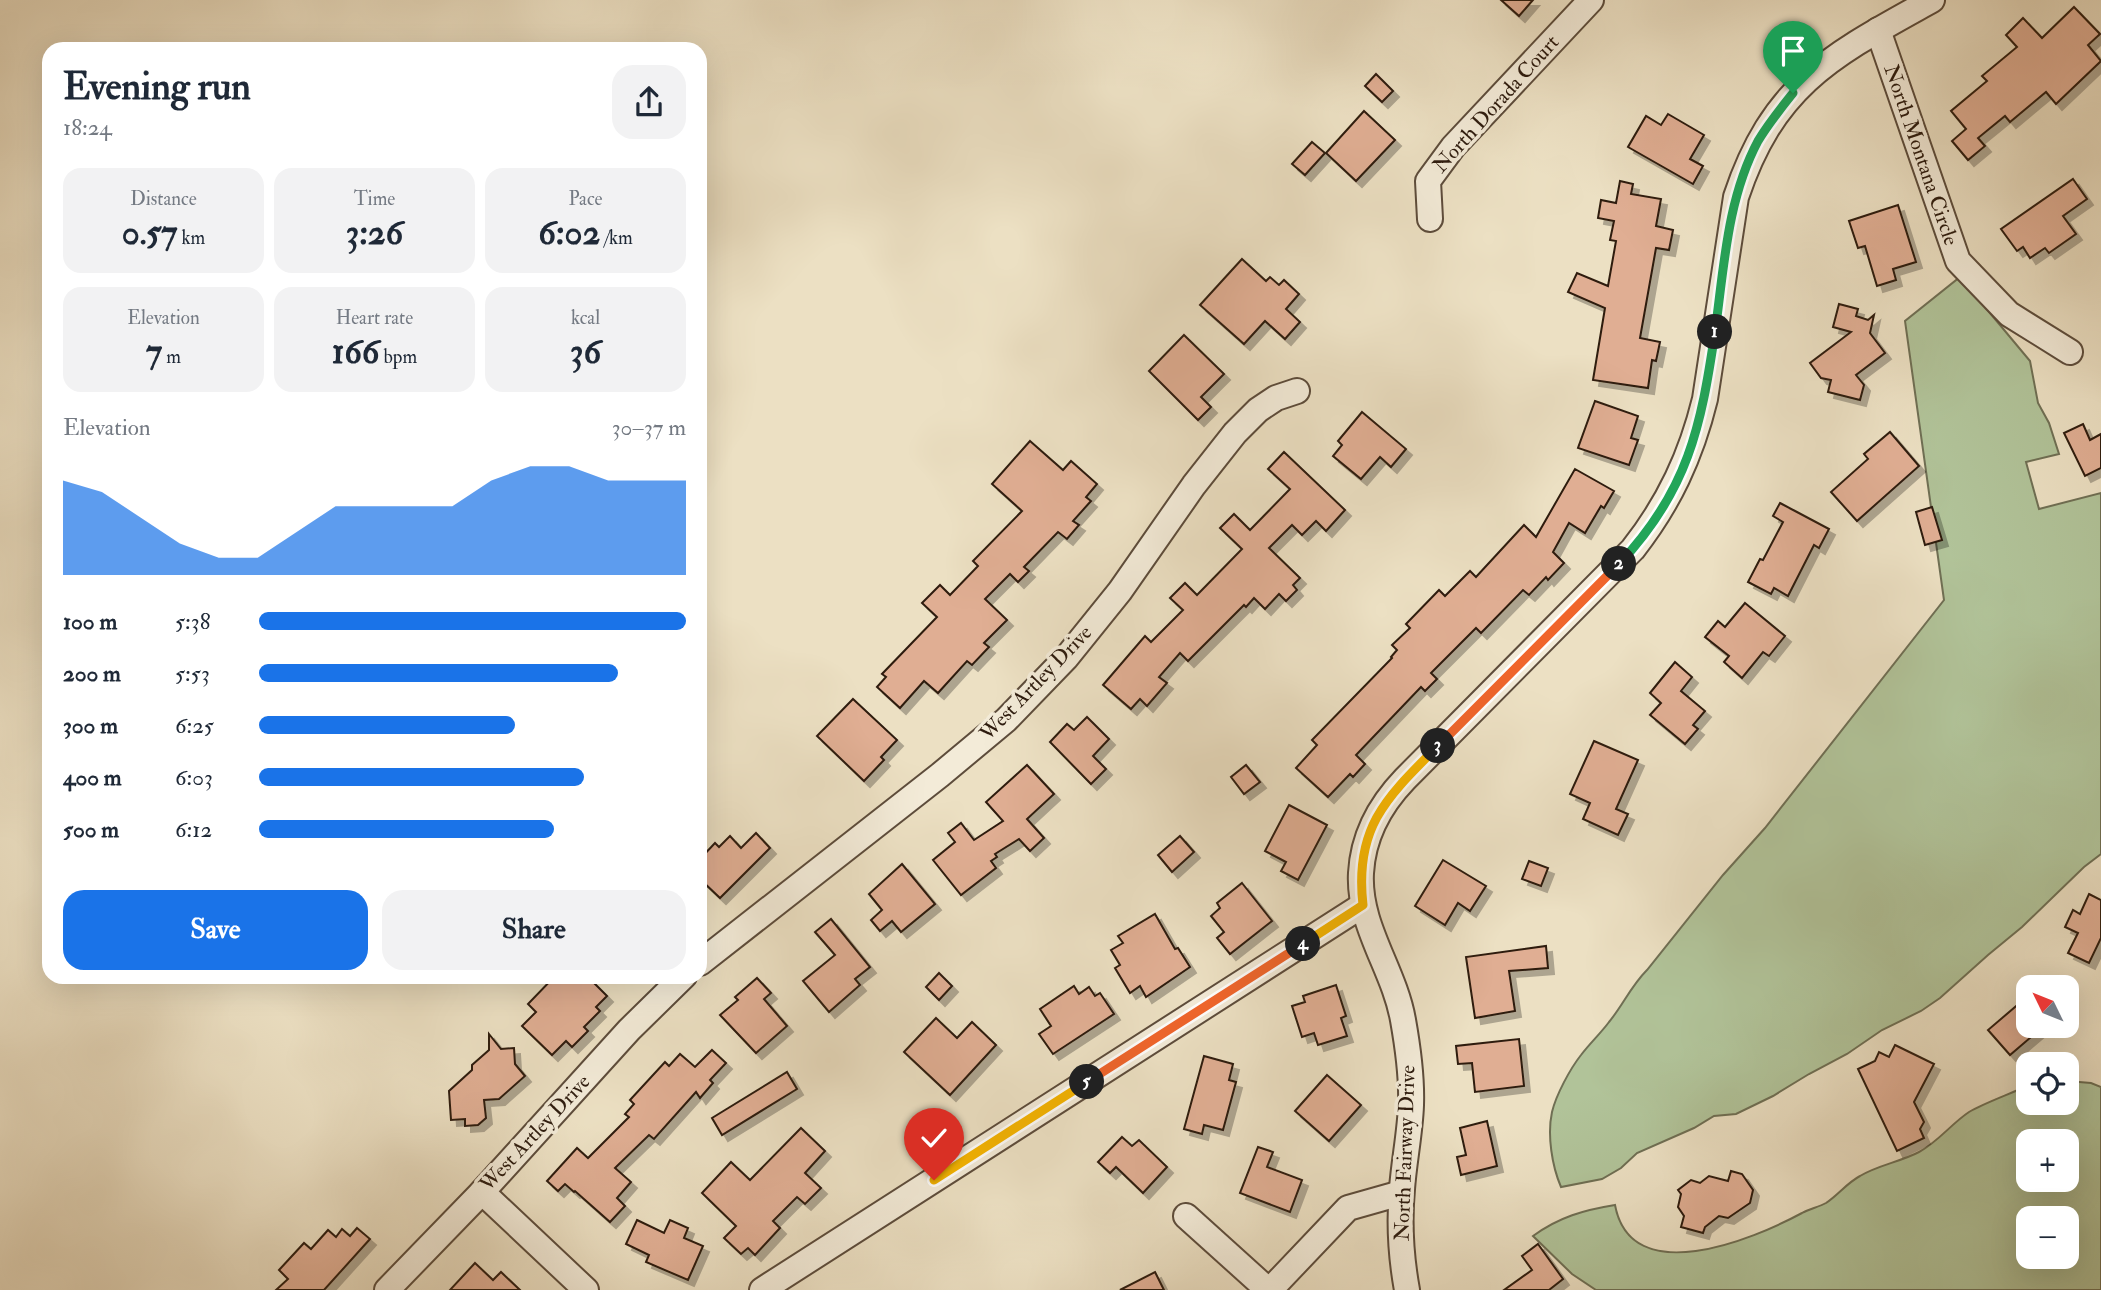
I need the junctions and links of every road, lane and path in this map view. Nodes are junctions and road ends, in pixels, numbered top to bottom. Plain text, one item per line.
1 (1591, 0) edge
2 (1932, 0) edge
3 (1878, 30) junction
4 (1430, 219) dead end
5 (2070, 352) dead end
6 (1297, 391) dead end
7 (1363, 905) junction
8 (707, 958) edge
9 (676, 984) edge
10 (482, 1192) junction
11 (1401, 1193) junction
12 (1186, 1216) dead end
13 (387, 1290) edge
14 (586, 1290) edge
15 (762, 1290) edge
16 (1269, 1290) edge
17 (1407, 1290) edge

1 - 4 street, North Dorada Court
2 - 3 street, North Fairway Drive
3 - 5 street, North Montana Circle
3 - 7 street, North Fairway Drive
6 - 8 street, West Artley Drive
7 - 11 street, North Fairway Drive
7 - 15 street
9 - 10 street, West Artley Drive
10 - 13 street, West Artley Drive
10 - 14 street
11 - 16 street
11 - 17 street, North Fairway Drive
12 - 16 street

